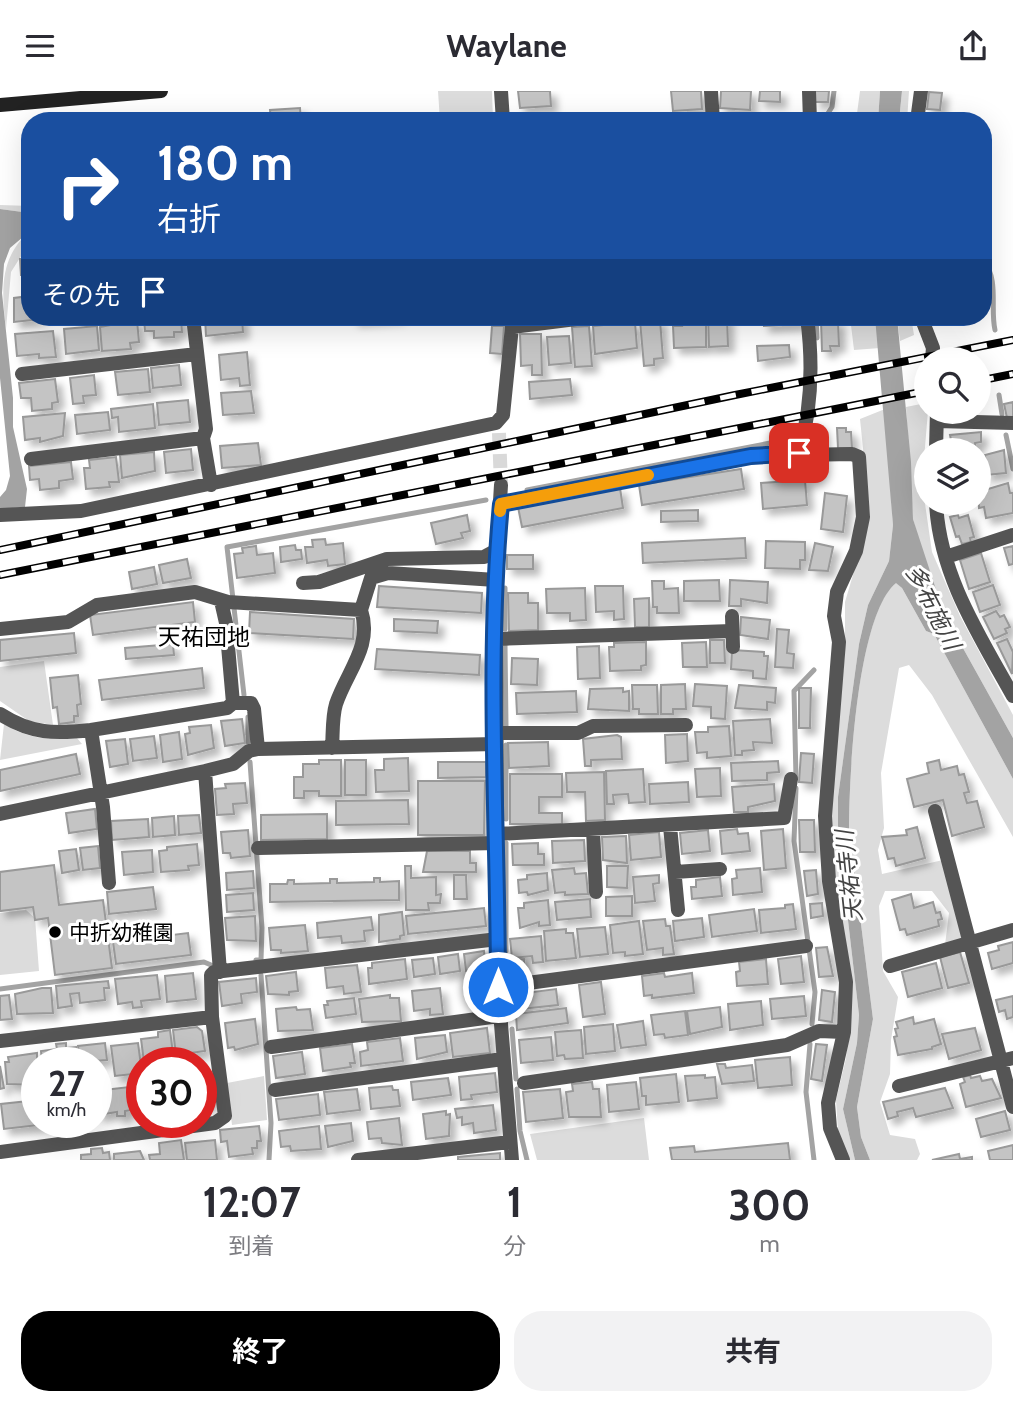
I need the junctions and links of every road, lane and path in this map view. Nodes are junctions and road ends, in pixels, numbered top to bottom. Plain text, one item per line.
1 (161, 91) edge
2 (501, 91) edge
3 (711, 91) edge
4 (809, 91) edge
5 (921, 91) edge
6 (0, 105) edge
7 (502, 112) edge
8 (712, 112) edge
9 (810, 112) edge
10 (918, 112) edge
11 (193, 326) edge
12 (512, 326) edge
13 (808, 326) edge
14 (924, 326) edge
15 (933, 347) edge
16 (197, 354) junction
17 (22, 375) dead end
18 (991, 420) edge
19 (1013, 422) edge
20 (203, 438) junction
21 (799, 453) junction
22 (31, 459) dead end
23 (211, 485) junction
24 (501, 485) tunnel mouth
25 (501, 504) junction
26 (0, 515) edge
27 (938, 515) edge
28 (1013, 535) edge
29 (496, 550) junction
30 (946, 557) junction
31 (496, 580) junction
32 (303, 583) dead end
33 (229, 602) junction
34 (361, 610) junction
35 (0, 629) edge
36 (496, 639) junction
37 (733, 647) dead end
38 (1013, 696) edge
39 (233, 703) junction
40 (0, 714) edge
41 (686, 725) dead end
42 (91, 730) junction
43 (496, 739) junction
44 (332, 748) junction
45 (258, 750) junction
46 (205, 771) junction
47 (791, 779) dead end
48 (99, 794) junction
49 (935, 811) dead end
50 (0, 814) edge
51 (670, 826) junction
52 (593, 831) junction
53 (497, 839) junction
54 (258, 848) dead end
55 (720, 869) dead end
56 (675, 872) junction
57 (109, 883) dead end
58 (596, 892) dead end
59 (678, 909) dead end
60 (1013, 930) edge
61 (498, 939) junction
62 (969, 943) junction
63 (806, 946) dead end
64 (890, 966) dead end
65 (220, 972) junction
66 (498, 987) junction
67 (499, 1016) junction
68 (212, 1017) junction
69 (844, 1032) junction
70 (0, 1041) edge
71 (271, 1047) dead end
72 (503, 1059) junction
73 (1007, 1059) edge
74 (524, 1083) dead end
75 (899, 1086) dead end
76 (275, 1090) dead end
77 (1013, 1107) edge
78 (510, 1142) junction
79 (0, 1152) edge
80 (358, 1160) edge
81 (512, 1160) edge
82 (843, 1160) edge

1 - 6 main road
2 - 7 street
3 - 8 street
4 - 9 street
5 - 10 street
11 - 16 street
12 - 23 street
13 - 21 street
14 - 15 street
16 - 17 street
16 - 20 street
18 - 19 street
20 - 22 street
20 - 23 street
21 - 25 street
21 - 69 street
23 - 26 street
24 - 25 street
25 - 29 street
27 - 30 street
28 - 30 street
29 - 31 street
29 - 32 street
30 - 38 street
31 - 34 street
31 - 36 street
33 - 34 street
33 - 35 street
33 - 39 street
34 - 44 street
36 - 37 street
36 - 43 street
39 - 42 street
39 - 45 street
40 - 42 street
41 - 43 street
42 - 48 street
43 - 44 street
43 - 53 street
44 - 45 street
45 - 46 street
46 - 48 street
46 - 65 street
47 - 51 street
48 - 50 street
48 - 57 street
49 - 62 street
51 - 52 street
51 - 56 street
52 - 53 street
52 - 58 street
53 - 54 street
53 - 61 street
55 - 56 street
56 - 59 street
60 - 62 street
61 - 65 street
61 - 66 street
62 - 64 street
62 - 73 street
63 - 66 street
65 - 68 street
66 - 67 street
67 - 71 street
67 - 72 street
68 - 70 street
68 - 79 street
69 - 74 street
69 - 82 street
72 - 76 street
72 - 78 street
73 - 75 street
73 - 77 street
78 - 80 street
78 - 81 street

